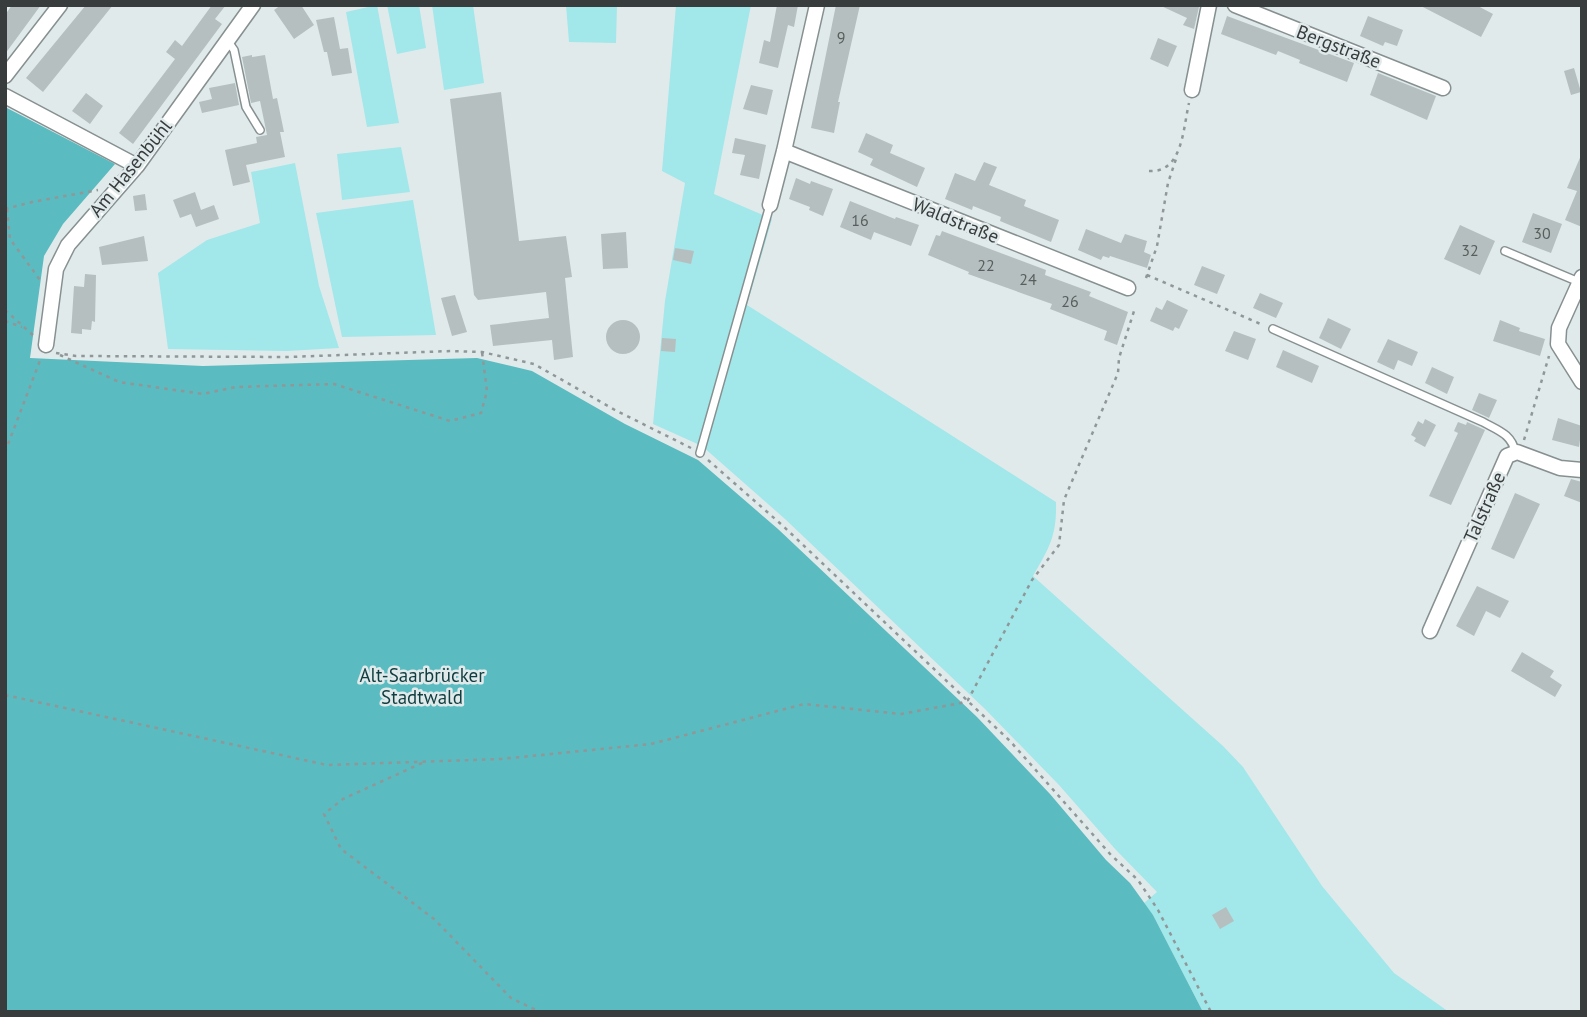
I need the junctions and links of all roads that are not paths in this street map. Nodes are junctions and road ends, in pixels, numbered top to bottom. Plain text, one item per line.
1 (60, 5) edge
2 (253, 5) edge
3 (817, 5) edge
4 (1209, 5) edge
5 (1235, 5) edge
6 (227, 39) junction
7 (5, 76) edge
8 (1443, 88) dead end
9 (1192, 90) road end
10 (5, 96) edge
11 (260, 130) dead end
12 (784, 151) junction
13 (137, 166) junction
14 (770, 205) joint
15 (1505, 251) dead end
16 (1581, 280) edge
17 (1128, 288) dead end
18 (1273, 329) road end
19 (51, 349) road end
20 (1582, 383) edge
21 (1515, 452) junction
22 (699, 453) road end
23 (1582, 470) edge
24 (1430, 631) dead end

1 - 7 street
2 - 6 street, Am Hasenbühl
3 - 12 street
4 - 9 street
5 - 8 street, Bergstraße
6 - 11 lane
6 - 13 street, Am Hasenbühl
10 - 13 street
12 - 14 street
12 - 17 street, Waldstraße
13 - 19 street, Am Hasenbühl
14 - 22 lane
15 - 16 lane
16 - 20 street
18 - 21 lane
21 - 23 street, Talstraße
21 - 24 street, Talstraße

